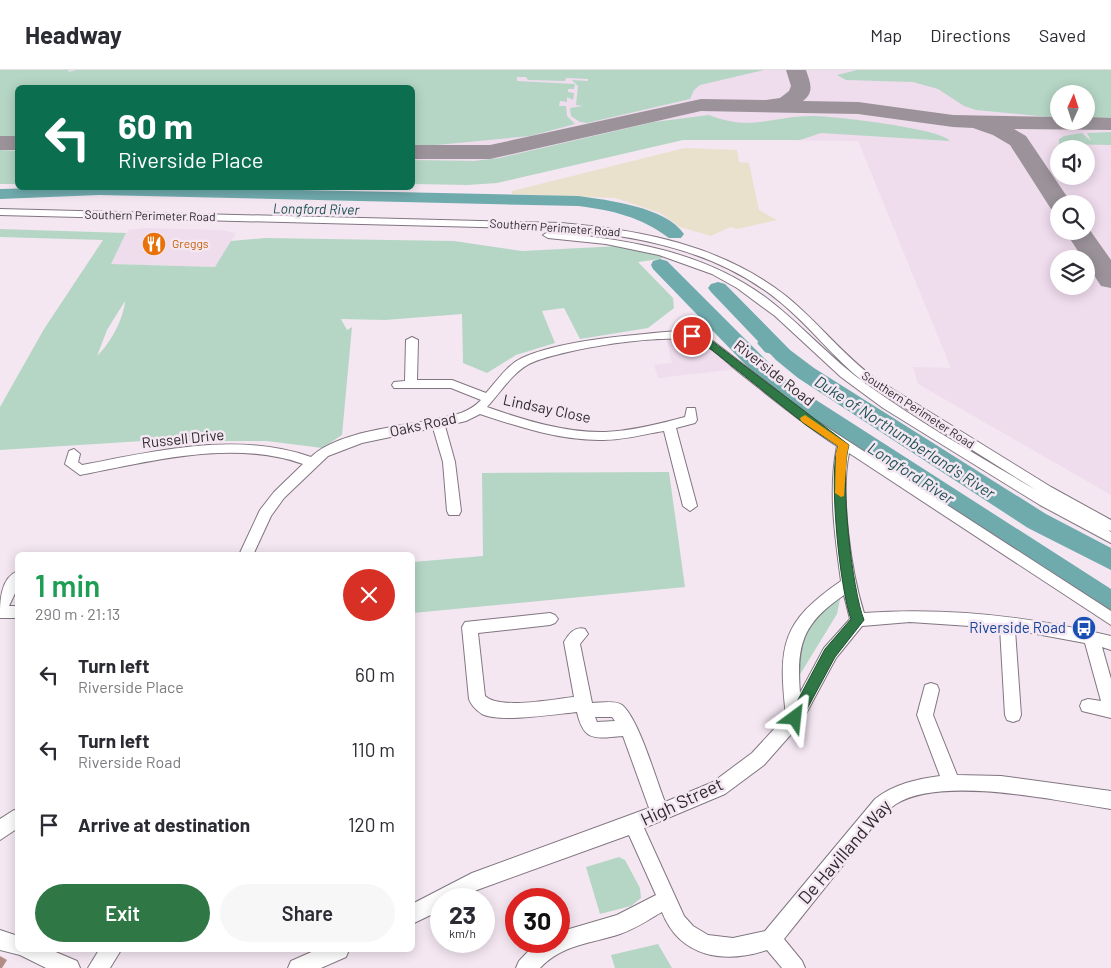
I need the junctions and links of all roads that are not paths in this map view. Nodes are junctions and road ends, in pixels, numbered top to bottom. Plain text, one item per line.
1 (0, 212) edge
2 (0, 220) edge
3 (692, 336) joint
4 (412, 340) dead end
5 (412, 384) junction
6 (398, 385) dead end
7 (488, 398) junction
8 (479, 408) junction
9 (690, 411) dead end
10 (438, 424) junction
11 (669, 426) junction
12 (844, 445) junction
13 (74, 454) dead end
14 (311, 462) junction
15 (690, 506) dead end
16 (454, 511) dead end
17 (1111, 526) edge
18 (1111, 538) edge
19 (247, 552) edge
20 (15, 579) edge
21 (848, 584) junction
22 (0, 611) edge
23 (15, 612) edge
24 (550, 619) dead end
25 (1111, 619) edge
26 (858, 620) junction
27 (1007, 624) junction
28 (580, 634) dead end
29 (1092, 638) junction
30 (1111, 643) edge
31 (931, 690) dead end
32 (1088, 706) dead end
33 (584, 707) junction
34 (1111, 709) edge
35 (1012, 715) dead end
36 (795, 718) junction
37 (951, 782) junction
38 (1111, 800) edge
39 (660, 813) junction
40 (633, 824) junction
41 (461, 888) edge
42 (668, 899) junction
43 (430, 905) edge
44 (415, 913) edge
45 (771, 939) junction
46 (0, 940) edge
47 (15, 945) edge
48 (33, 952) edge
49 (110, 952) edge
50 (334, 952) edge
51 (70, 968) edge
52 (98, 968) edge
53 (298, 968) edge
54 (526, 968) edge
55 (795, 968) edge

1 - 17 street, Southern Perimeter Road
2 - 18 street, Southern Perimeter Road
3 - 7 street, Oaks Road
3 - 12 street, Riverside Road
4 - 5 street
5 - 6 street
5 - 7 street
7 - 8 street, Oaks Road
8 - 10 street, Oaks Road
8 - 11 street, Lindsay Close
9 - 11 street, Lindsay Close
10 - 14 street, Oaks Road
10 - 16 street
11 - 15 street
12 - 21 street
12 - 25 street, Riverside Road
13 - 14 street, Russell Drive
14 - 19 street, Oaks Road
20 - 22 street
21 - 26 street
21 - 36 street
22 - 23 street
24 - 33 street
26 - 27 street
26 - 36 street, High Street
27 - 29 street
27 - 35 street
28 - 33 street
29 - 30 street
29 - 34 street
31 - 37 street
32 - 34 street
33 - 39 street
36 - 39 street, High Street
37 - 38 street, De Havilland Way
37 - 45 street, De Havilland Way
39 - 40 street, High Street
40 - 41 street, High Street
40 - 42 street
42 - 45 street
42 - 54 street
43 - 44 street, High Street
45 - 55 street
46 - 47 street
48 - 51 street
49 - 52 street
50 - 53 street

